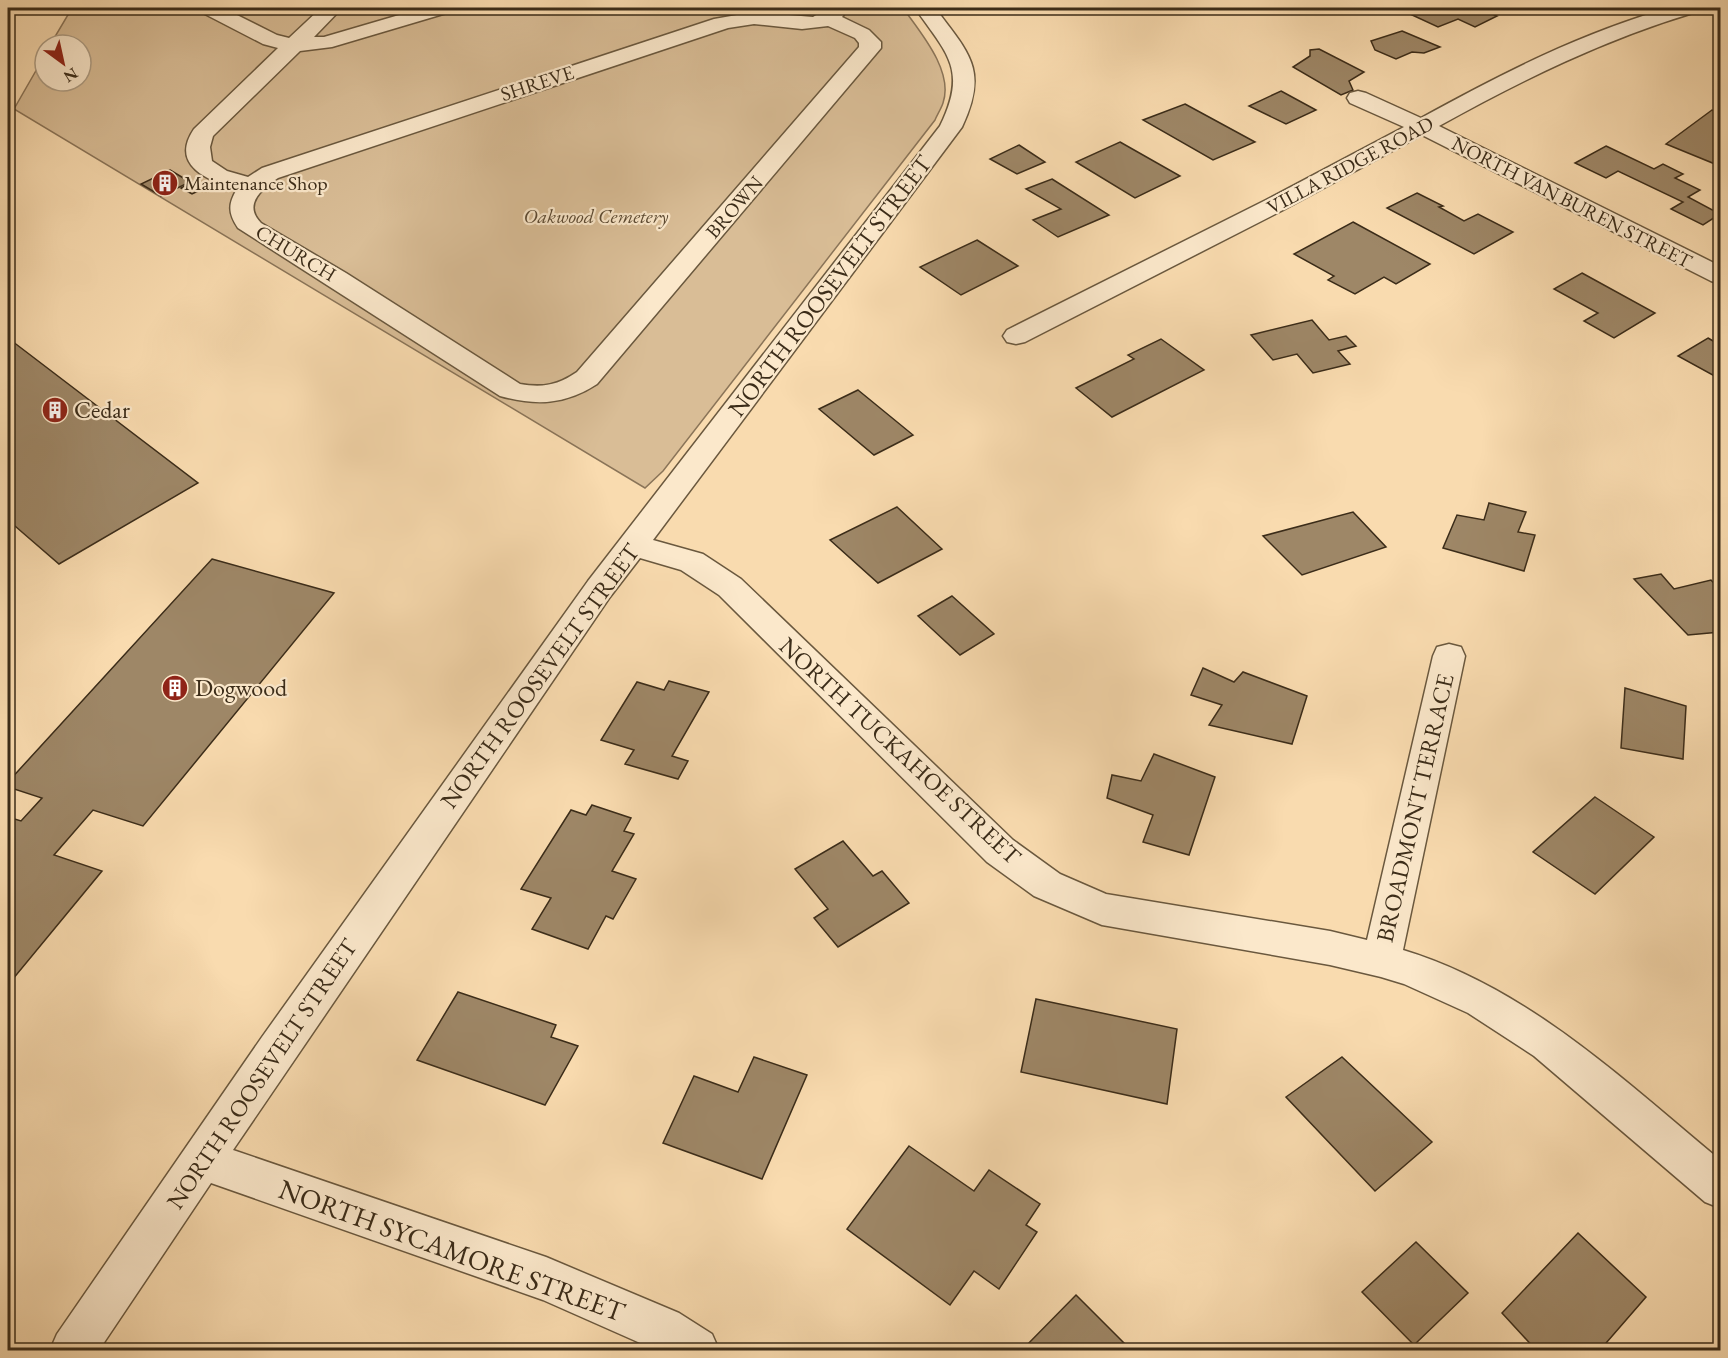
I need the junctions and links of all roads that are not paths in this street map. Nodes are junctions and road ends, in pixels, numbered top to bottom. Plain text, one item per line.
1 (208, 8) edge
2 (332, 8) edge
3 (443, 8) edge
4 (925, 8) edge
5 (1689, 8) edge
6 (834, 13) edge
7 (292, 45) junction
8 (1358, 98) dead end
9 (1423, 127) junction
10 (252, 185) junction
11 (1720, 276) edge
12 (1016, 336) dead end
13 (554, 395) joint
14 (633, 545) junction
15 (1449, 656) dead end
16 (1381, 960) junction
17 (203, 1160) junction
18 (1720, 1187) edge
19 (73, 1350) edge
20 (696, 1350) edge

1 - 7 street
2 - 7 street
3 - 7 street
4 - 14 street, NORTH ROOSEVELT STREET
5 - 9 street, VILLA RIDGE ROAD
6 - 10 street, SHREVE
6 - 13 street, BROWN
7 - 10 street
8 - 9 street, NORTH VAN BUREN STREET
9 - 11 street, NORTH VAN BUREN STREET
9 - 12 street, VILLA RIDGE ROAD
10 - 13 street, CHURCH
14 - 16 street, NORTH TUCKAHOE STREET
14 - 17 street, NORTH ROOSEVELT STREET
15 - 16 street, BROADMONT TERRACE
16 - 18 street, NORTH TUCKAHOE STREET
17 - 19 street, NORTH ROOSEVELT STREET
17 - 20 street, NORTH SYCAMORE STREET

